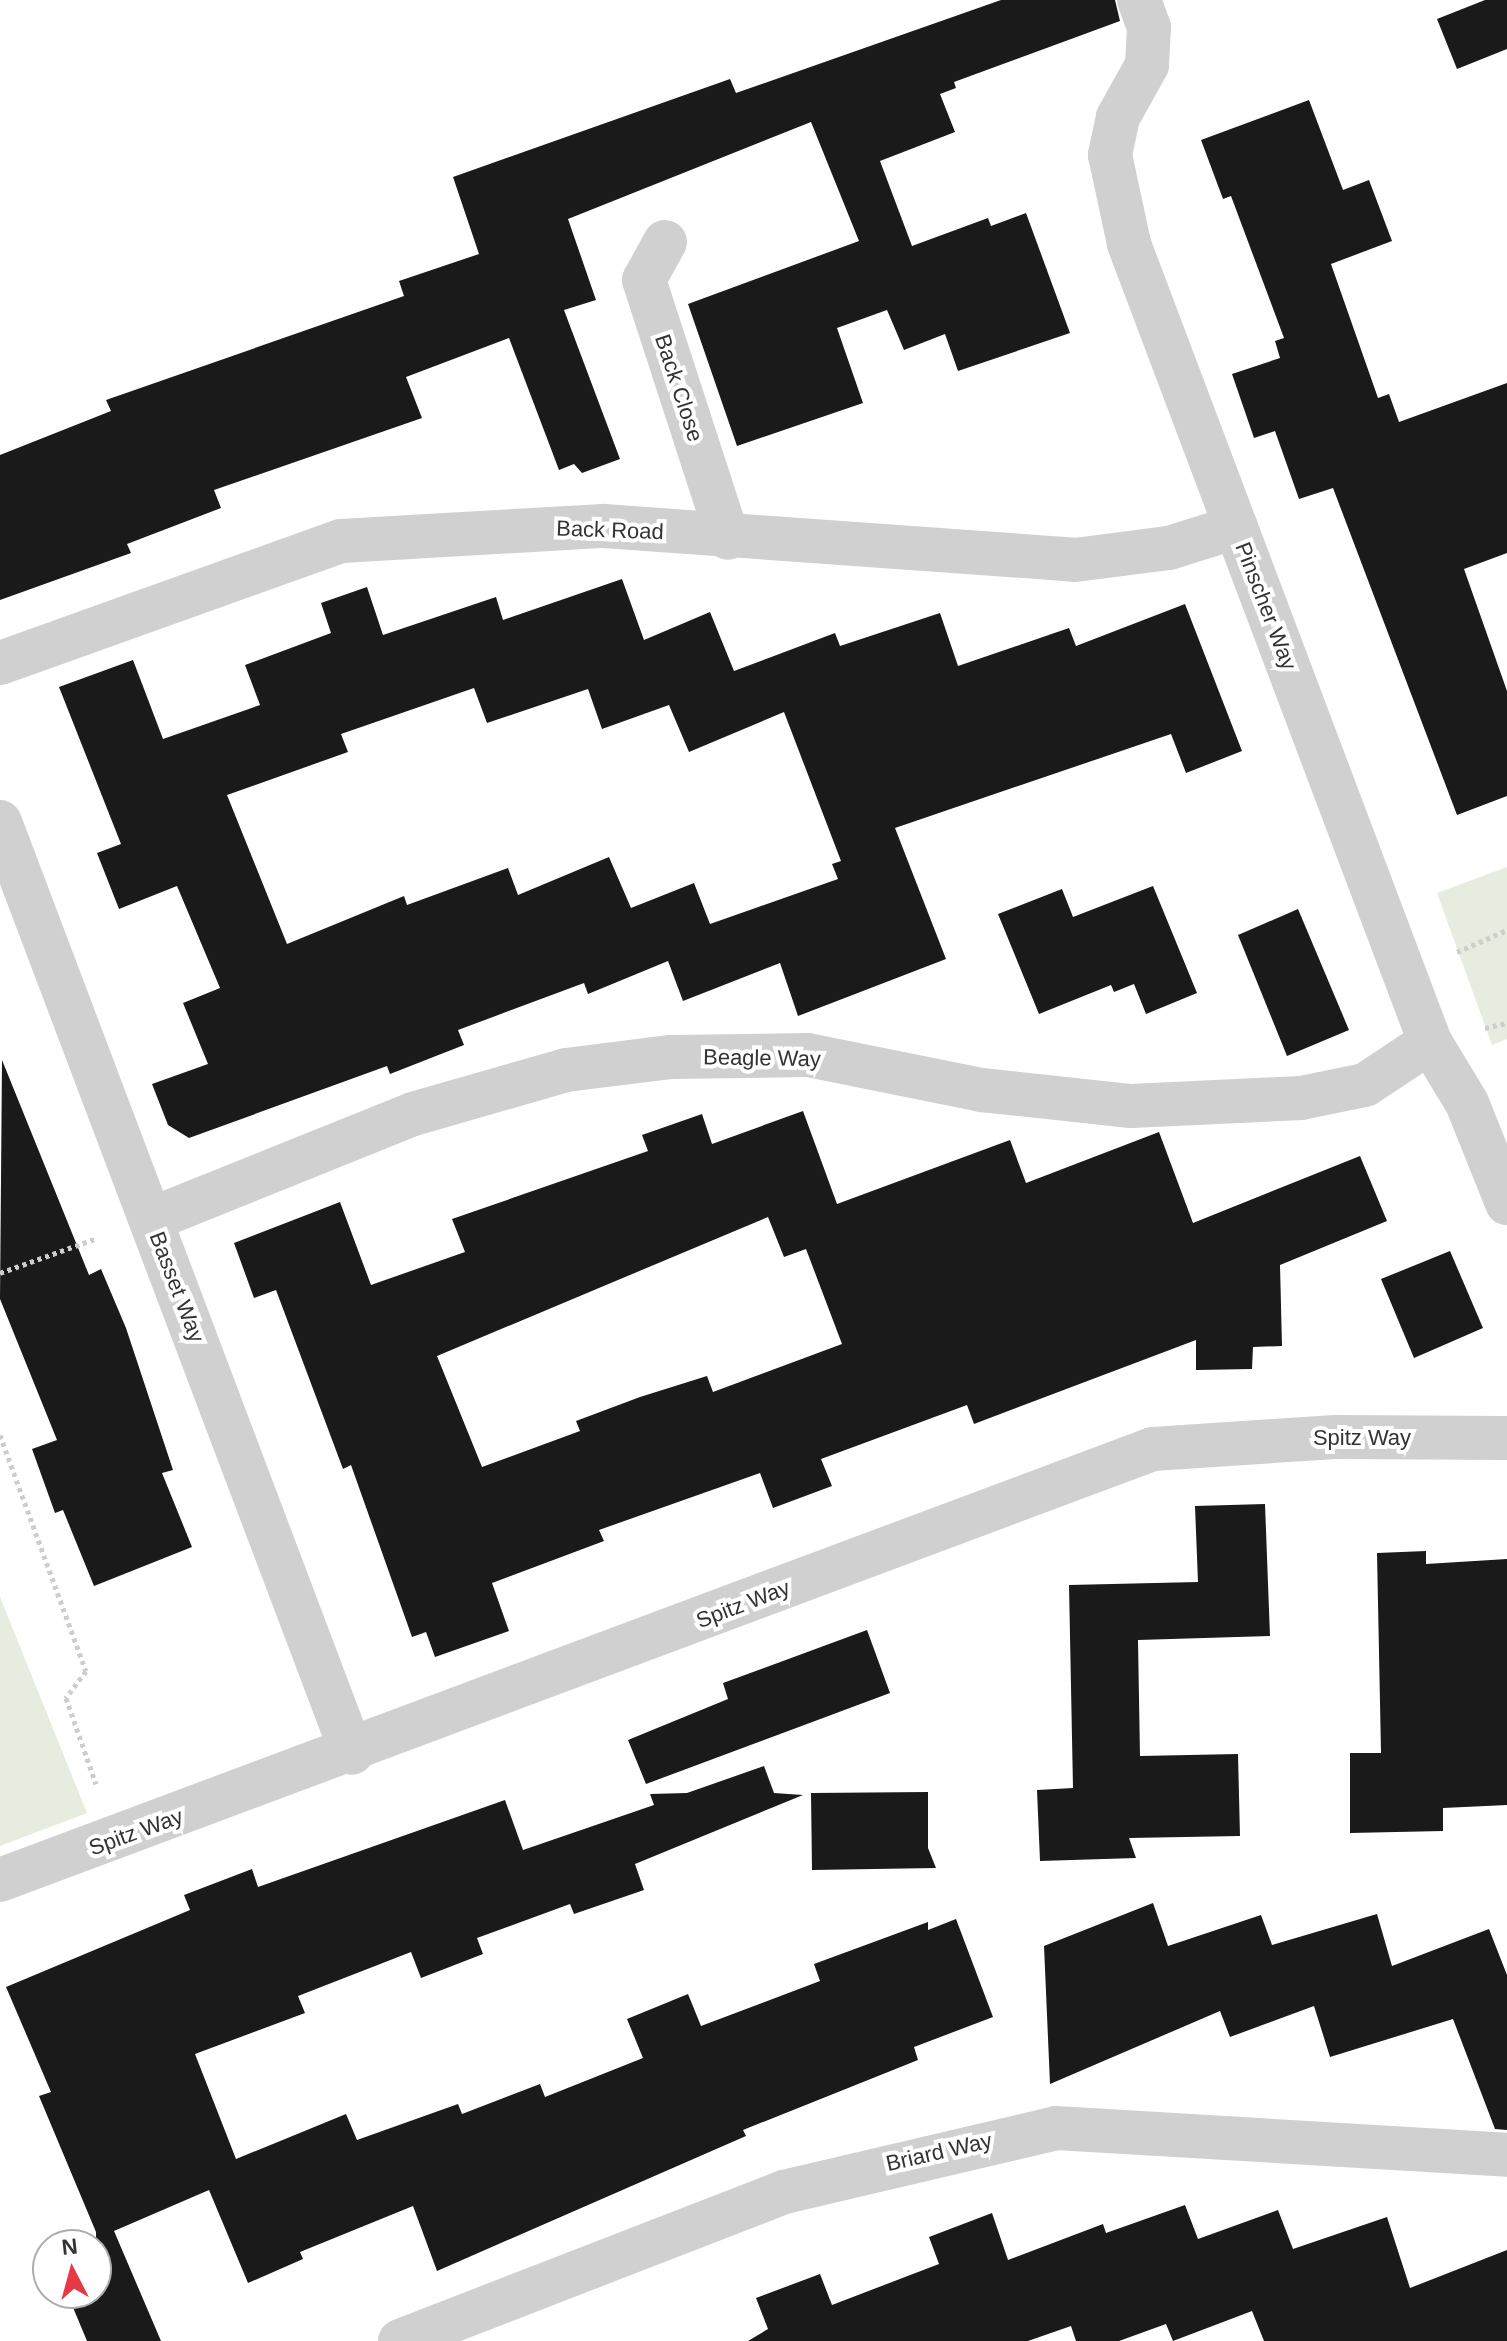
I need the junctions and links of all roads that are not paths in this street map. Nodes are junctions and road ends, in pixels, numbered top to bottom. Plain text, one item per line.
1 (1139, 0) edge
2 (665, 242) dead end
3 (1236, 527) junction
4 (728, 538) junction
5 (0, 663) edge
6 (0, 822) edge
7 (1430, 1042) junction
8 (1507, 1203) edge
9 (152, 1219) junction
10 (1507, 1438) edge
11 (352, 1753) junction
12 (0, 1880) edge
13 (1507, 2155) edge
14 (400, 2341) edge

1 - 3 street, Pinscher Way
2 - 4 street, Back Close
3 - 4 street, Back Road
3 - 7 street, Pinscher Way
4 - 5 street, Back Road
6 - 9 street, Basset Way
7 - 8 street, Pinscher Way
7 - 9 street, Beagle Way
9 - 11 street, Basset Way
10 - 11 street, Spitz Way
11 - 12 street, Spitz Way
13 - 14 street, Briard Way

